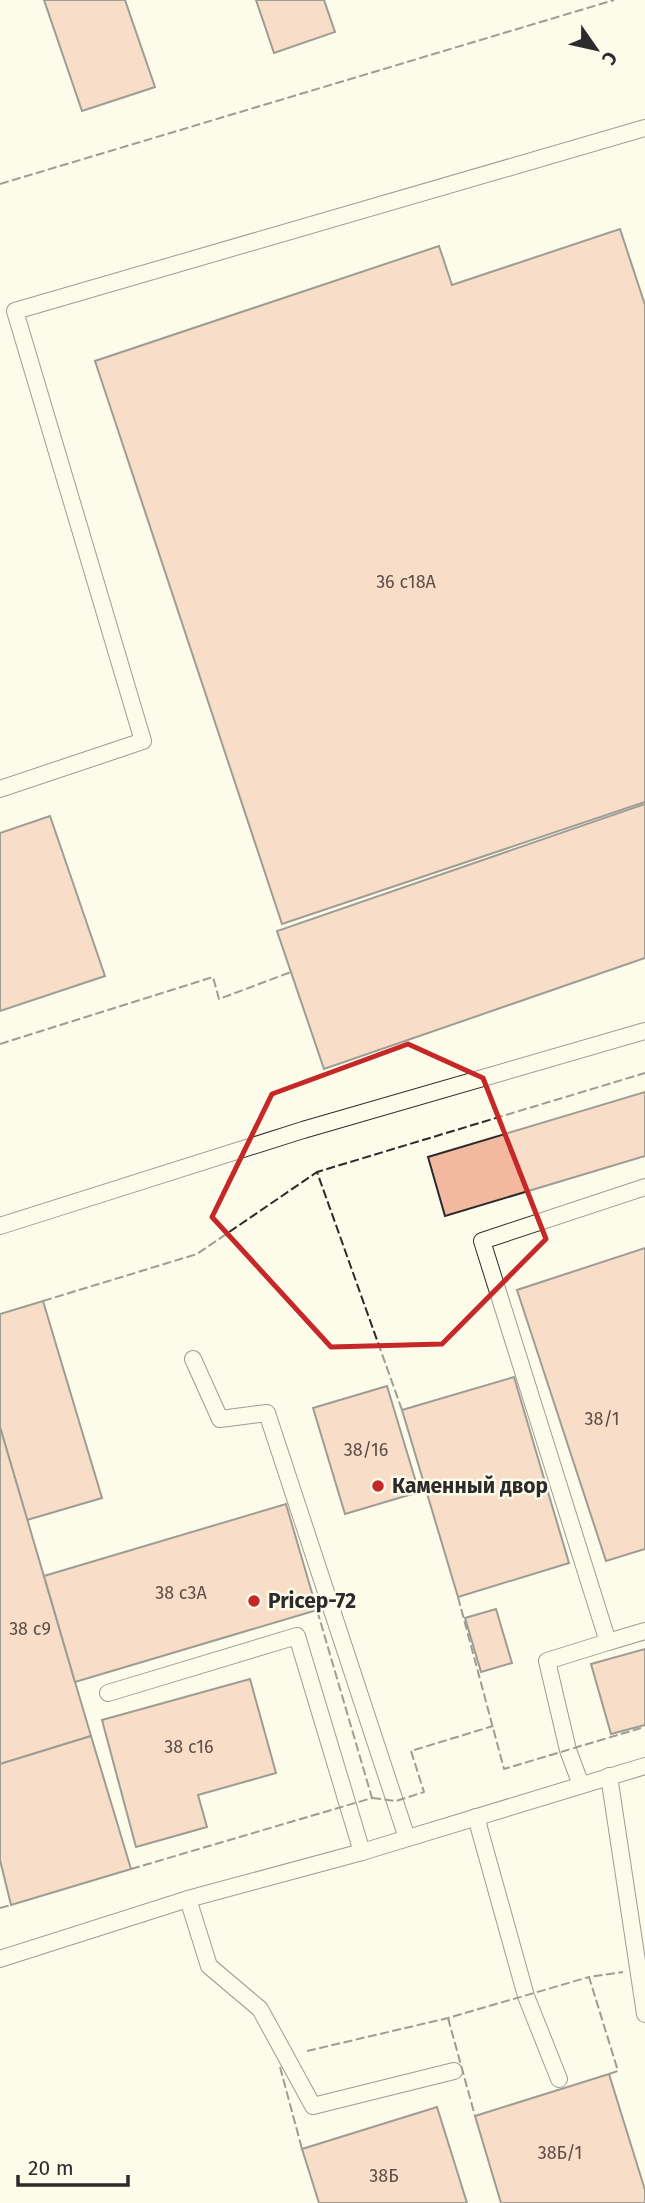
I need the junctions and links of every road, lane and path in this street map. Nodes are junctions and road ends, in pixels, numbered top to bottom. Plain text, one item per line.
1 (645, 128) edge
2 (8, 313) edge
3 (0, 789) edge
4 (645, 1031) edge
5 (645, 1187) edge
6 (0, 1226) edge
7 (193, 1359) dead end
8 (645, 1631) edge
9 (608, 1642) junction
10 (108, 1693) dead end
11 (645, 1766) edge
12 (609, 1776) junction
13 (581, 1785) junction
14 (476, 1817) junction
15 (407, 1838) junction
16 (362, 1852) junction
17 (188, 1899) junction
18 (0, 1957) edge
19 (645, 2014) edge
20 (454, 2071) dead end
21 (559, 2079) dead end

1 - 2 lane
2 - 3 lane
4 - 6 lane
5 - 9 lane
7 - 15 lane
8 - 9 lane
9 - 13 lane
10 - 16 lane
11 - 12 lane
12 - 13 lane
12 - 19 lane
13 - 14 lane
14 - 15 lane
14 - 21 lane
15 - 16 lane
16 - 17 lane
17 - 18 lane
17 - 20 lane

